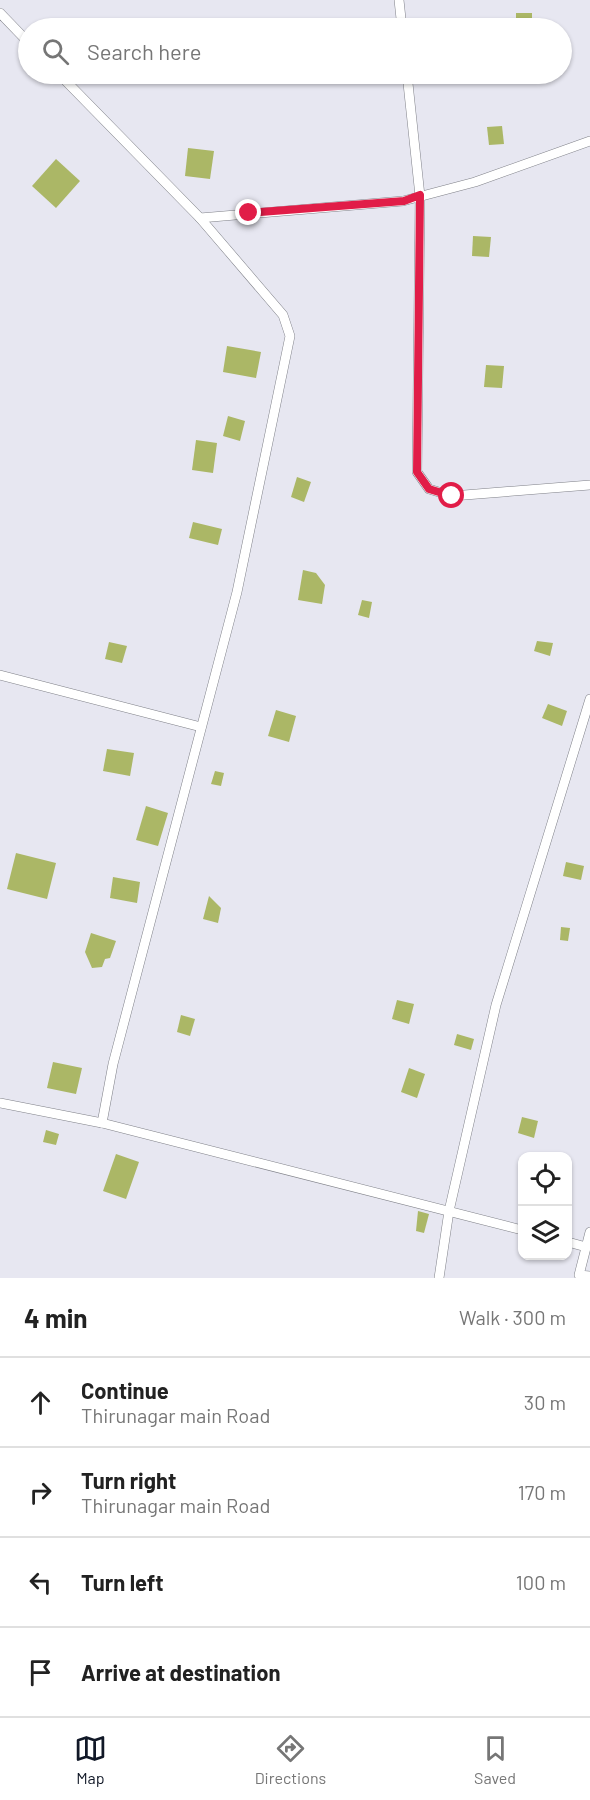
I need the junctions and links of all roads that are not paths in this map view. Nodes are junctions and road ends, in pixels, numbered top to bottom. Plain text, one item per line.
1 (399, 0) edge
2 (0, 13) edge
3 (401, 18) edge
4 (18, 32) edge
5 (69, 84) edge
6 (408, 84) edge
7 (590, 141) edge
8 (420, 195) junction
9 (200, 219) junction
10 (590, 485) edge
11 (0, 675) edge
12 (590, 699) edge
13 (201, 727) junction
14 (0, 1102) edge
15 (102, 1123) junction
16 (449, 1211) junction
17 (518, 1229) edge
18 (590, 1232) edge
19 (572, 1243) edge
20 (586, 1247) junction
21 (590, 1276) edge
22 (439, 1278) edge

1 - 3 street
2 - 4 street
5 - 9 street
6 - 8 street
7 - 8 street
8 - 9 street
8 - 10 street
9 - 13 street
11 - 13 street
12 - 16 street
13 - 15 street
14 - 15 street
15 - 16 street
16 - 17 street
16 - 22 street
18 - 20 street
19 - 20 street
20 - 21 street

